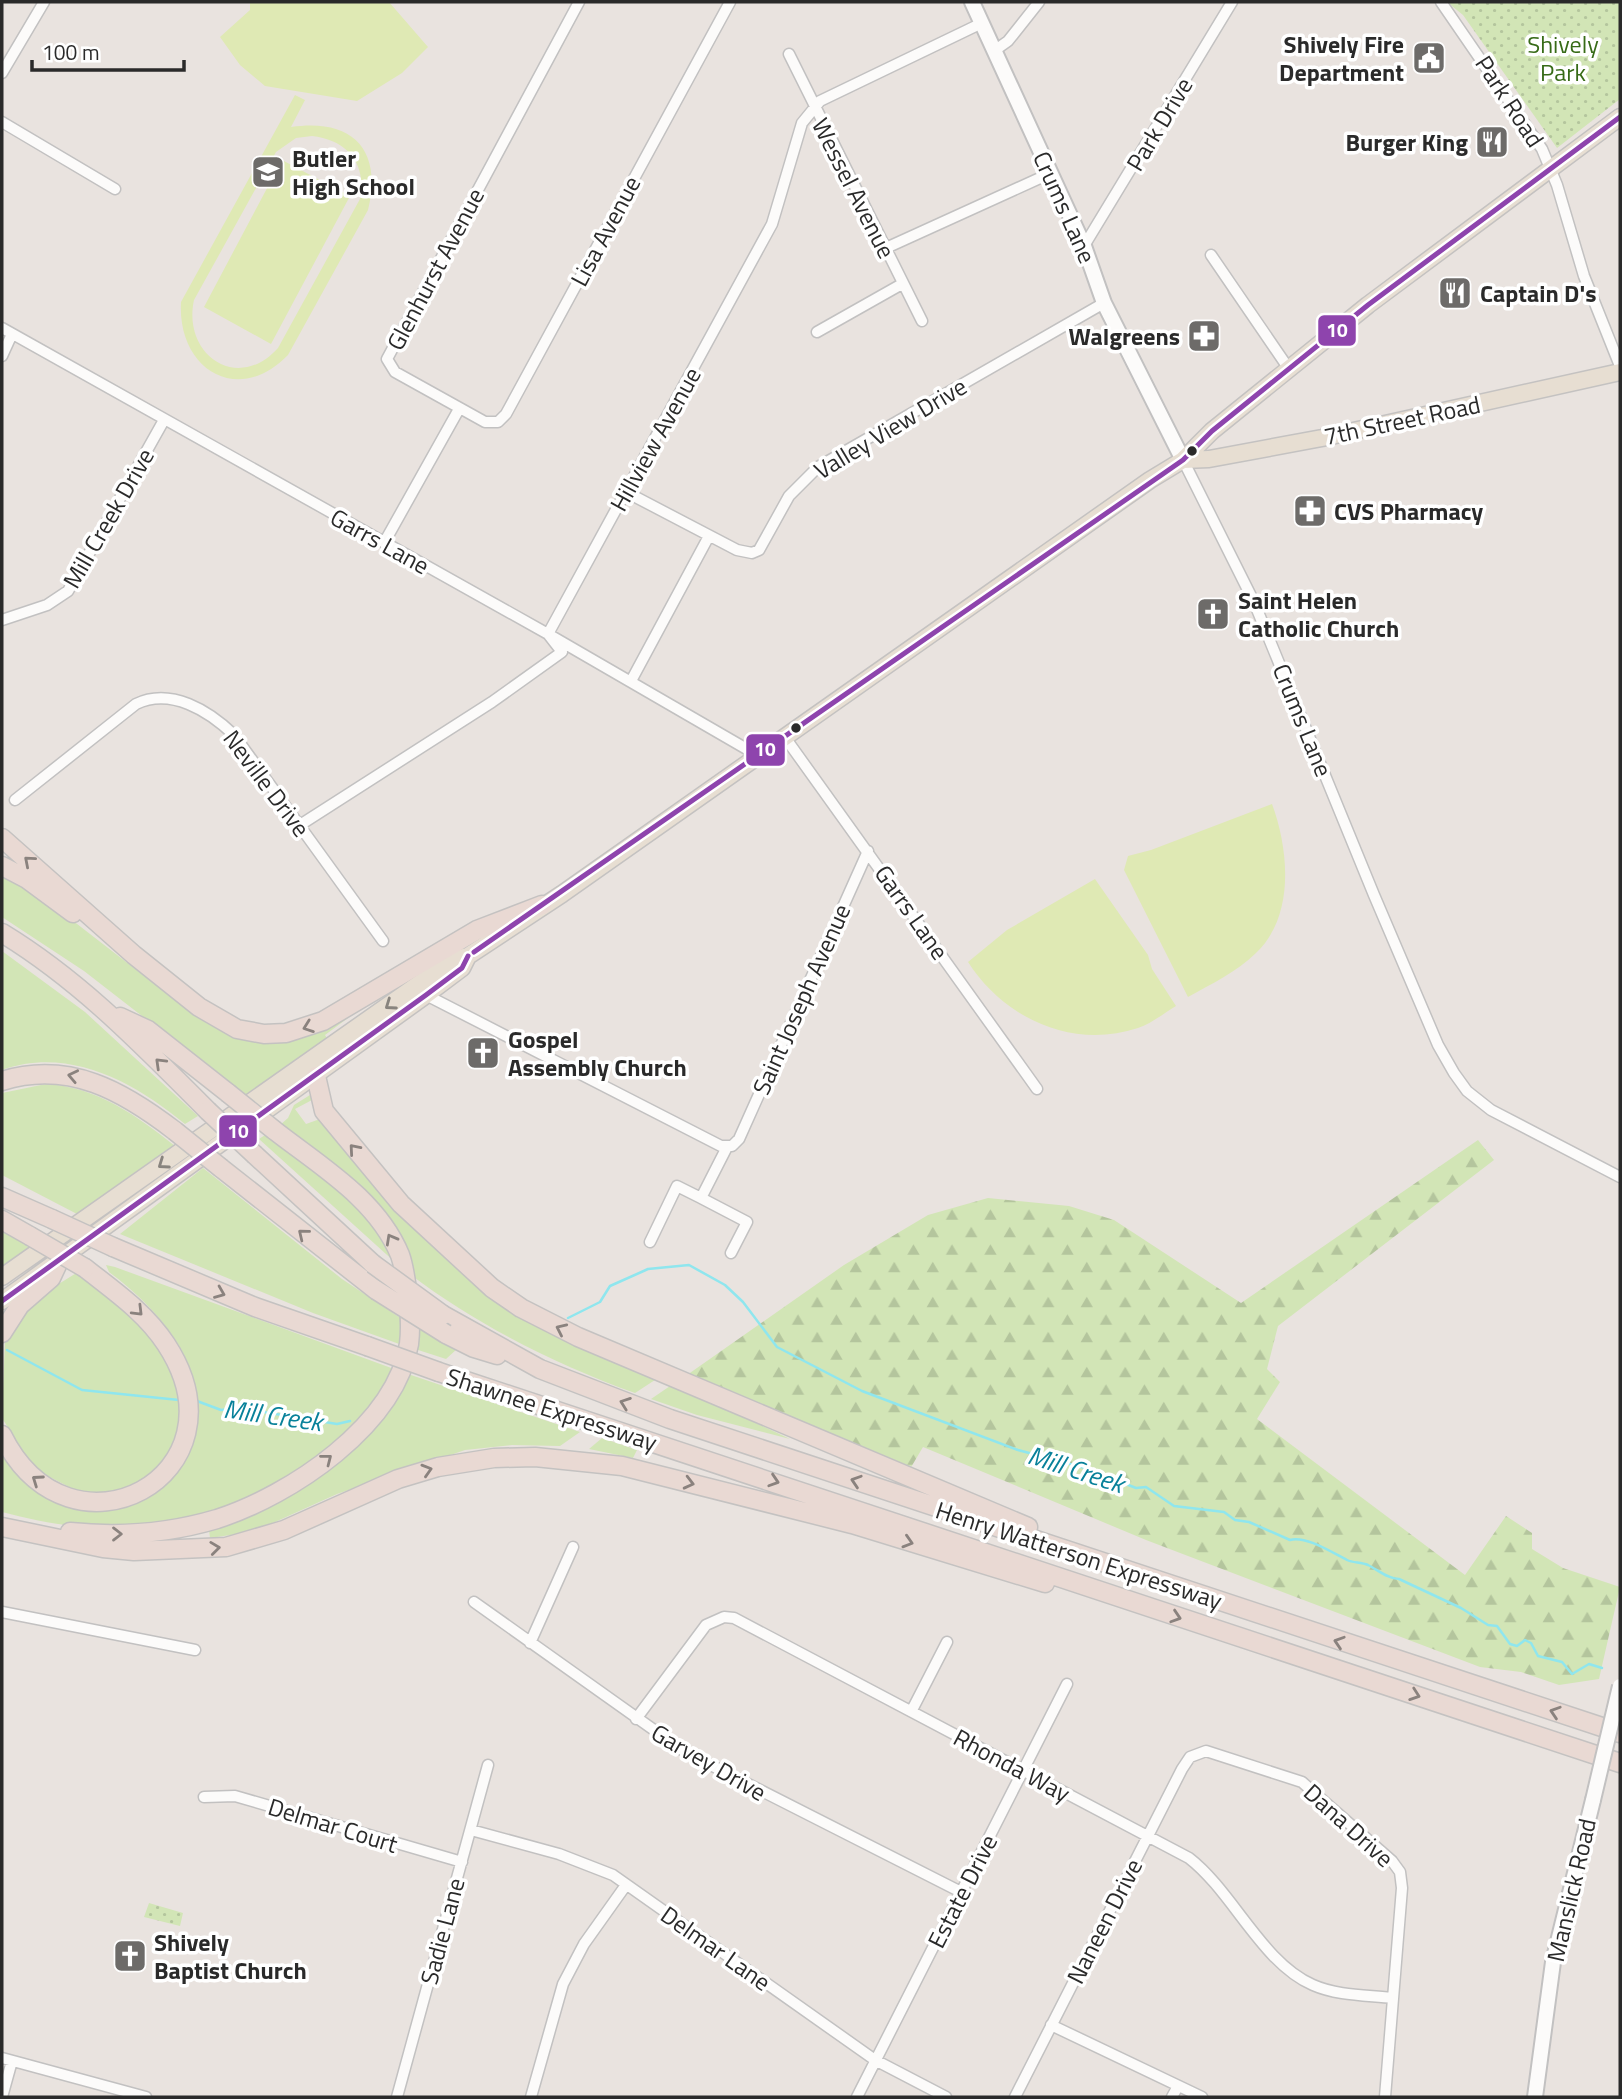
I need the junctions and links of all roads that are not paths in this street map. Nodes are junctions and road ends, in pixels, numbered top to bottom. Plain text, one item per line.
1 (44, 2) edge
2 (579, 2) edge
3 (730, 2) edge
4 (972, 2) edge
5 (1039, 2) edge
6 (1232, 2) edge
7 (1441, 2) edge
8 (982, 23) junction
9 (995, 51) junction
10 (789, 54) dead end
11 (2, 73) edge
12 (814, 108) junction
13 (1620, 117) edge
14 (2, 122) edge
15 (1550, 170) junction
16 (1051, 173) junction
17 (116, 189) dead end
18 (1084, 246) junction
19 (886, 248) junction
20 (1211, 255) dead end
21 (902, 284) junction
22 (1104, 303) junction
23 (922, 321) dead end
24 (2, 328) edge
25 (817, 332) dead end
26 (12, 334) junction
27 (2, 356) edge
28 (1620, 366) edge
29 (1289, 369) junction
30 (1620, 372) edge
31 (459, 409) junction
32 (164, 420) junction
33 (1183, 460) junction
34 (626, 492) junction
35 (709, 536) junction
36 (384, 543) junction
37 (2, 620) edge
38 (548, 634) junction
39 (631, 681) junction
40 (784, 736) junction
41 (757, 755) junction
42 (15, 800) dead end
43 (300, 825) junction
44 (2, 838) edge
45 (868, 851) junction
46 (2, 866) edge
47 (542, 905) junction
48 (2, 933) edge
49 (383, 941) dead end
50 (134, 955) junction
51 (468, 956) junction
52 (426, 995) junction
53 (111, 1014) junction
54 (316, 1076) junction
55 (2, 1081) edge
56 (1037, 1089) dead end
57 (729, 1146) junction
58 (1620, 1177) edge
59 (2, 1184) edge
60 (2, 1197) edge
61 (701, 1198) junction
62 (30, 1209) junction
63 (2, 1220) edge
64 (650, 1242) dead end
65 (730, 1253) dead end
66 (58, 1263) junction
67 (2, 1278) edge
68 (2, 1301) edge
69 (2, 1333) edge
70 (540, 1369) junction
71 (2, 1435) edge
72 (2, 1518) edge
73 (2, 1527) edge
74 (573, 1547) dead end
75 (1084, 1556) junction
76 (1111, 1595) junction
77 (474, 1602) dead end
78 (2, 1612) edge
79 (947, 1642) dead end
80 (530, 1643) junction
81 (195, 1650) dead end
82 (1067, 1684) dead end
83 (1620, 1686) edge
84 (912, 1710) junction
85 (636, 1719) junction
86 (1620, 1733) edge
87 (1200, 1751) joint
88 (1620, 1763) edge
89 (488, 1765) dead end
90 (1022, 1772) junction
91 (204, 1797) dead end
92 (471, 1830) junction
93 (1148, 1835) junction
94 (461, 1862) junction
95 (626, 1885) junction
96 (961, 1892) junction
97 (1394, 1998) junction
98 (1051, 2025) junction
99 (7, 2059) edge
100 (876, 2060) junction
101 (1178, 2086) junction
102 (2, 2097) edge
103 (146, 2097) edge
104 (397, 2097) edge
105 (531, 2097) edge
106 (857, 2097) edge
107 (946, 2097) edge
108 (1015, 2097) edge
109 (1172, 2097) edge
110 (1202, 2097) edge
111 (1385, 2097) edge
112 (1535, 2097) edge

1 - 11 street
2 - 31 street, Glenhurst Avenue
3 - 31 street, Lisa Avenue
4 - 8 main road, Crums Lane
5 - 9 street
6 - 18 street, Park Drive
7 - 15 street, Park Road
8 - 9 main road, Crums Lane
8 - 12 street, Hillview Avenue
9 - 16 main road, Crums Lane
10 - 12 street, Wessel Avenue
12 - 19 street, Wessel Avenue
12 - 34 street, Hillview Avenue
13 - 15 main road
14 - 17 street
15 - 28 street, Park Road
15 - 29 main road
16 - 18 main road, Crums Lane
16 - 19 street
18 - 22 main road, Crums Lane
19 - 21 street, Wessel Avenue
20 - 29 street
21 - 23 street, Wessel Avenue
21 - 25 street
22 - 33 main road, Crums Lane
22 - 35 street, Valley View Drive
24 - 26 street, Garrs Lane
26 - 27 street
26 - 32 street, Garrs Lane
29 - 33 main road
30 - 33 main road, 7th Street Road
31 - 36 street
32 - 36 street, Garrs Lane
32 - 37 street, Mill Creek Drive
33 - 40 main road
33 - 58 street, Crums Lane
34 - 35 street, Valley View Drive
34 - 38 street, Hillview Avenue
35 - 39 street
36 - 38 street, Garrs Lane
38 - 39 street, Garrs Lane
38 - 43 street
39 - 41 street, Garrs Lane
40 - 41 main road
40 - 45 street, Garrs Lane
41 - 47 main road
42 - 43 street, Neville Drive
43 - 49 street, Neville Drive
50 -> 44 highway
45 - 56 street, Garrs Lane
45 - 57 street, Saint Joseph Avenue
46 - 50 highway
47 -> 50 highway
47 - 51 main road
48 - 53 highway, Shawnee Expressway
51 - 52 main road
51 -> 67 main road
52 - 54 main road
52 - 57 street
70 -> 53 highway, Shawnee Expressway, bridge
72 -> 53 highway, bridge
54 - 66 main road
75 -> 54 highway
70 -> 55 highway, bridge
57 - 61 street, Saint Joseph Avenue
59 - 62 highway
60 - 62 highway, Shawnee Expressway
61 - 64 street
61 - 65 street
62 -> 76 highway, Shawnee Expressway, bridge
63 -> 71 highway, bridge
66 - 68 main road
66 - 69 highway
75 -> 70 highway, Henry Watterson Expressway
73 -> 76 highway
74 - 80 street
86 -> 75 highway, Henry Watterson Expressway
76 -> 88 highway, Henry Watterson Expressway
77 - 80 street, Garvey Drive
78 - 81 street
79 - 84 street
80 - 85 street, Garvey Drive
82 - 90 street, Estate Drive
83 - 112 main road, Manslick Road, bridge
84 - 85 street, Rhonda Way
84 - 90 street, Rhonda Way
85 - 96 street, Garvey Drive
87 - 93 street, Naneen Drive
87 - 97 street, Dana Drive
89 - 92 street, Sadie Lane
90 - 93 street, Rhonda Way
90 - 96 street, Estate Drive
91 - 94 street, Delmar Court
92 - 94 street, Sadie Lane
92 - 95 street, Delmar Lane
93 - 97 street, Rhonda Way
93 - 98 street, Naneen Drive
94 - 104 street, Sadie Lane
95 - 100 street, Delmar Lane
95 - 105 street
96 - 100 street, Estate Drive
97 - 111 street, Dana Drive
98 - 101 street
98 - 108 street, Naneen Drive
99 - 102 street
99 - 103 street
100 - 106 street, Estate Drive
100 - 107 street, Delmar Lane
101 - 109 street
101 - 110 street

